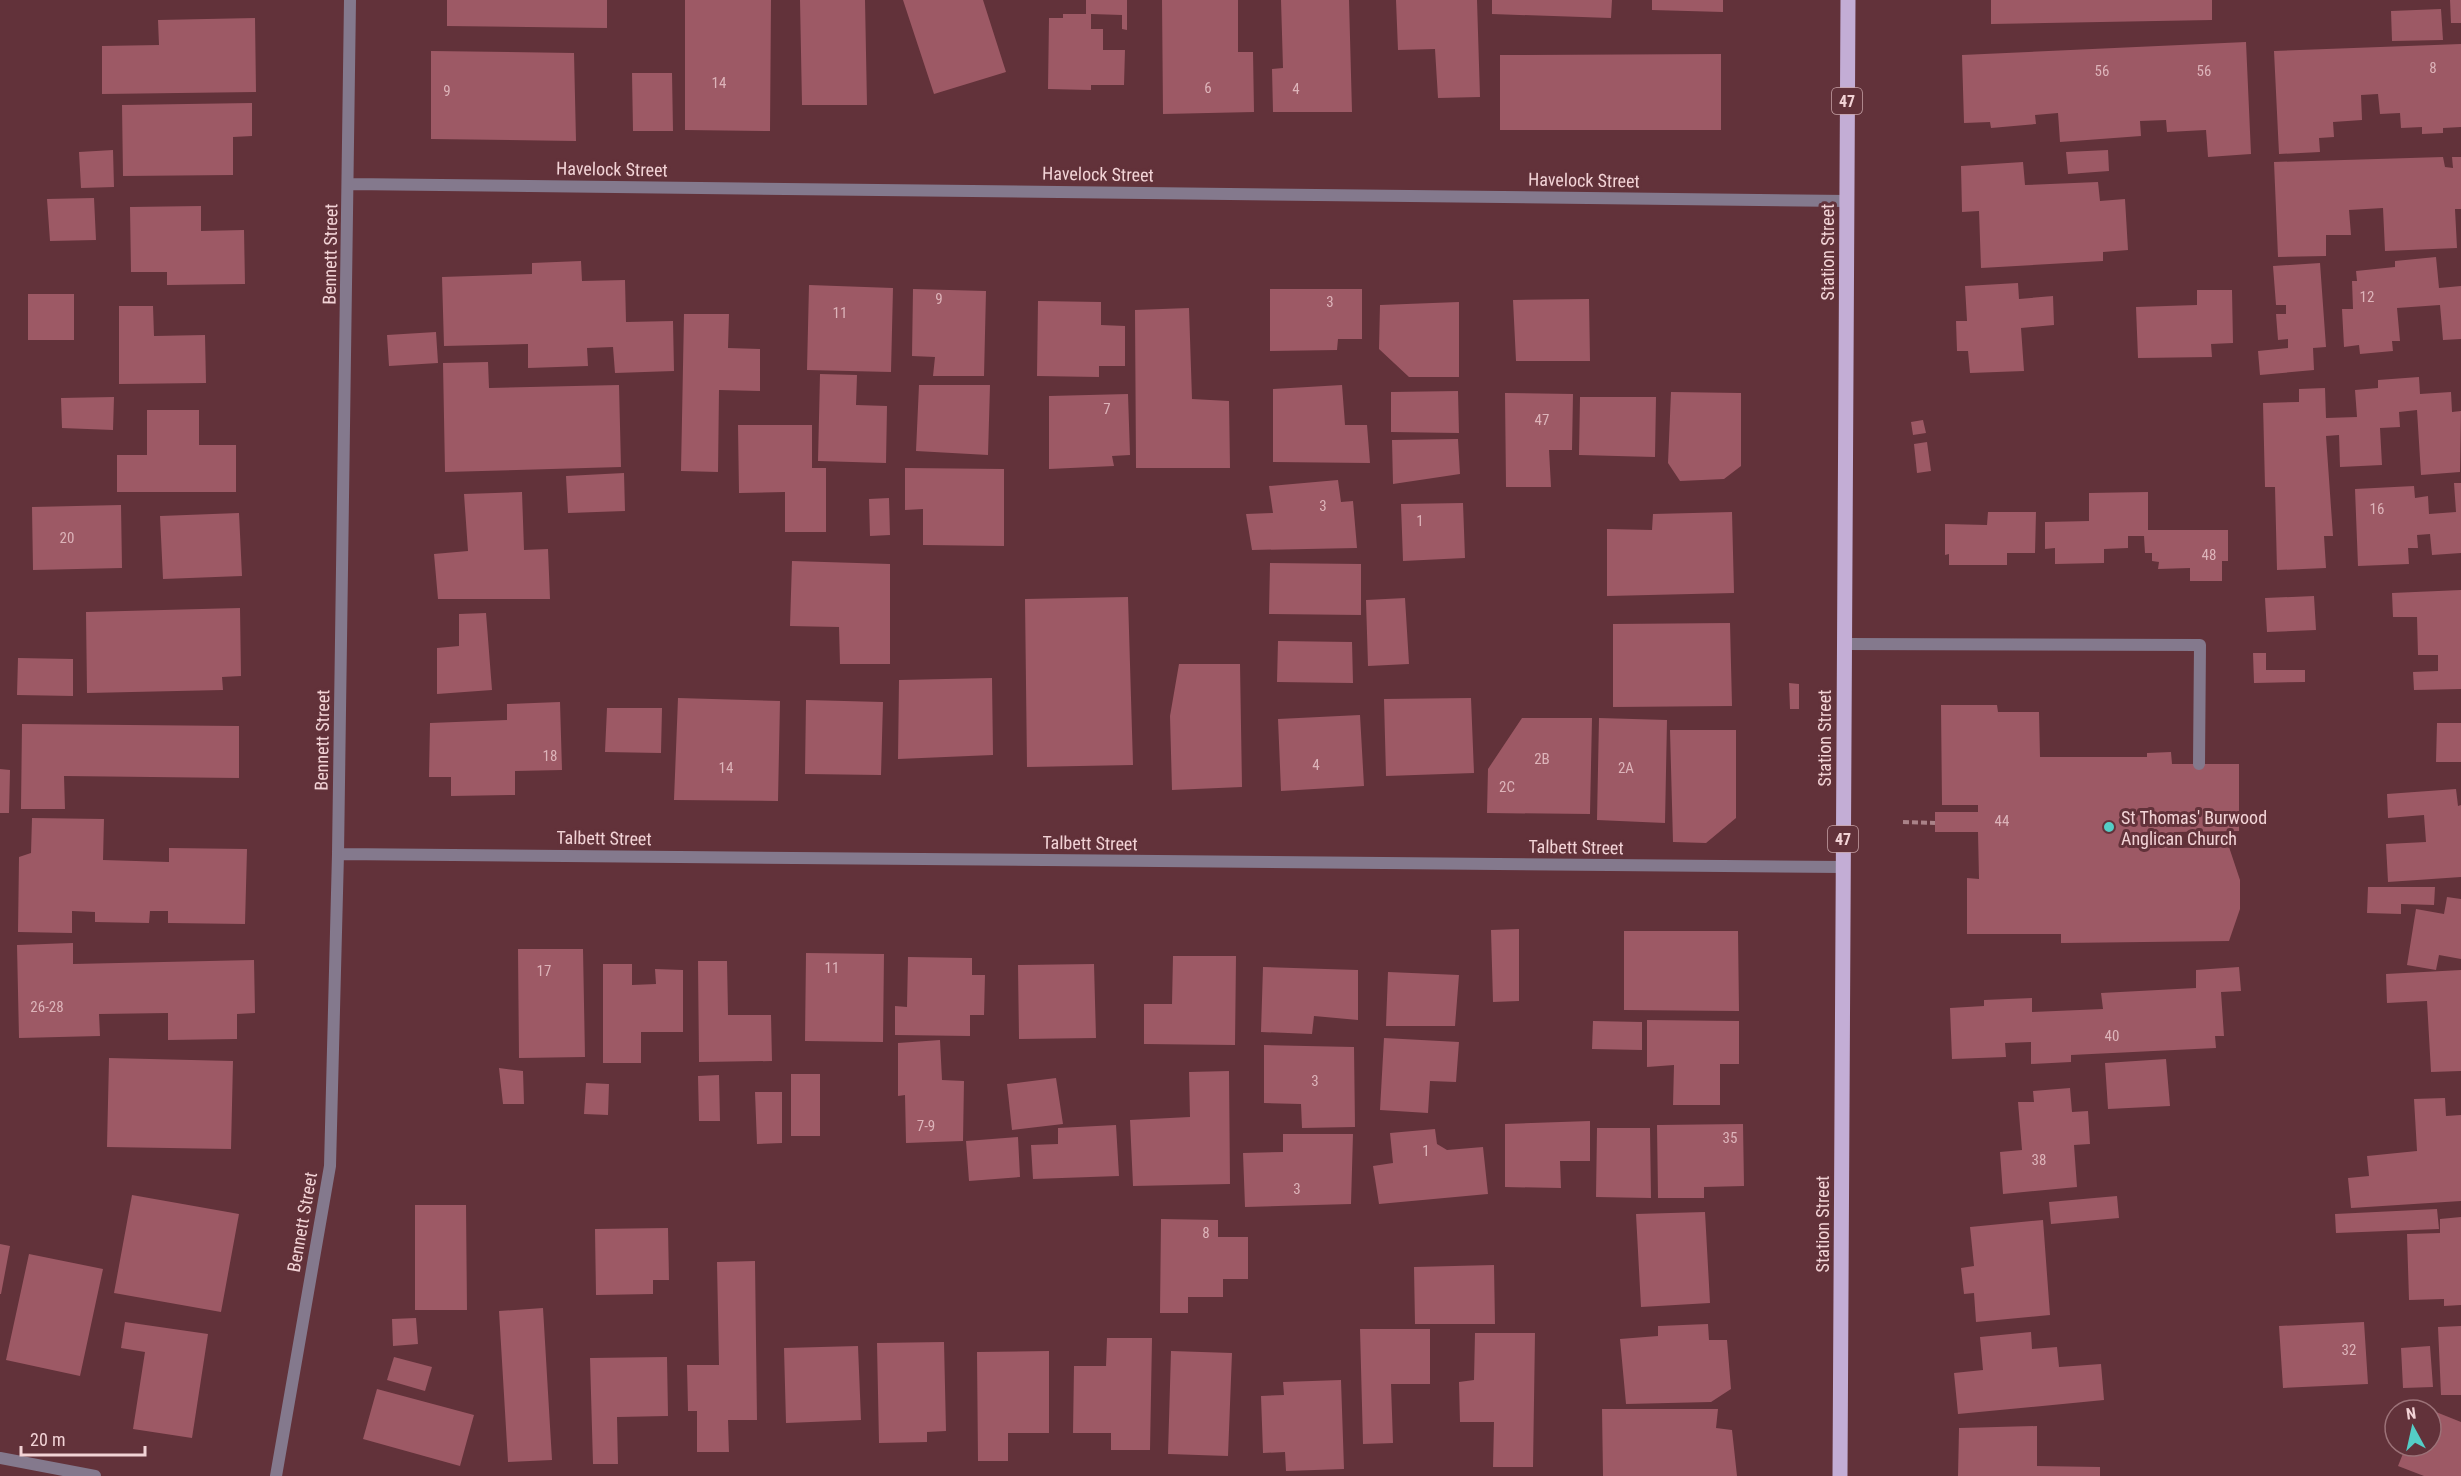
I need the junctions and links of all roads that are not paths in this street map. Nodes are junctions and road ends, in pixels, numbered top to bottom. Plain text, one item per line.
1 (350, 0) edge
2 (1848, 0) edge
3 (349, 184) junction
4 (1847, 201) junction
5 (1844, 644) junction
6 (2199, 764) dead end
7 (338, 854) junction
8 (1843, 867) junction
9 (0, 1458) edge
10 (95, 1476) edge
11 (276, 1476) edge
12 (1840, 1476) edge

1 - 3 street, Bennett Street
2 - 4 main road, Station Street / 47
3 - 4 street, Havelock Street
3 - 7 street, Bennett Street
4 - 5 main road, Station Street / 47
5 - 6 street
5 - 8 main road, Station Street / 47
7 - 8 street, Talbett Street
7 - 11 street, Bennett Street
8 - 12 main road, Station Street / 47
9 - 10 street

